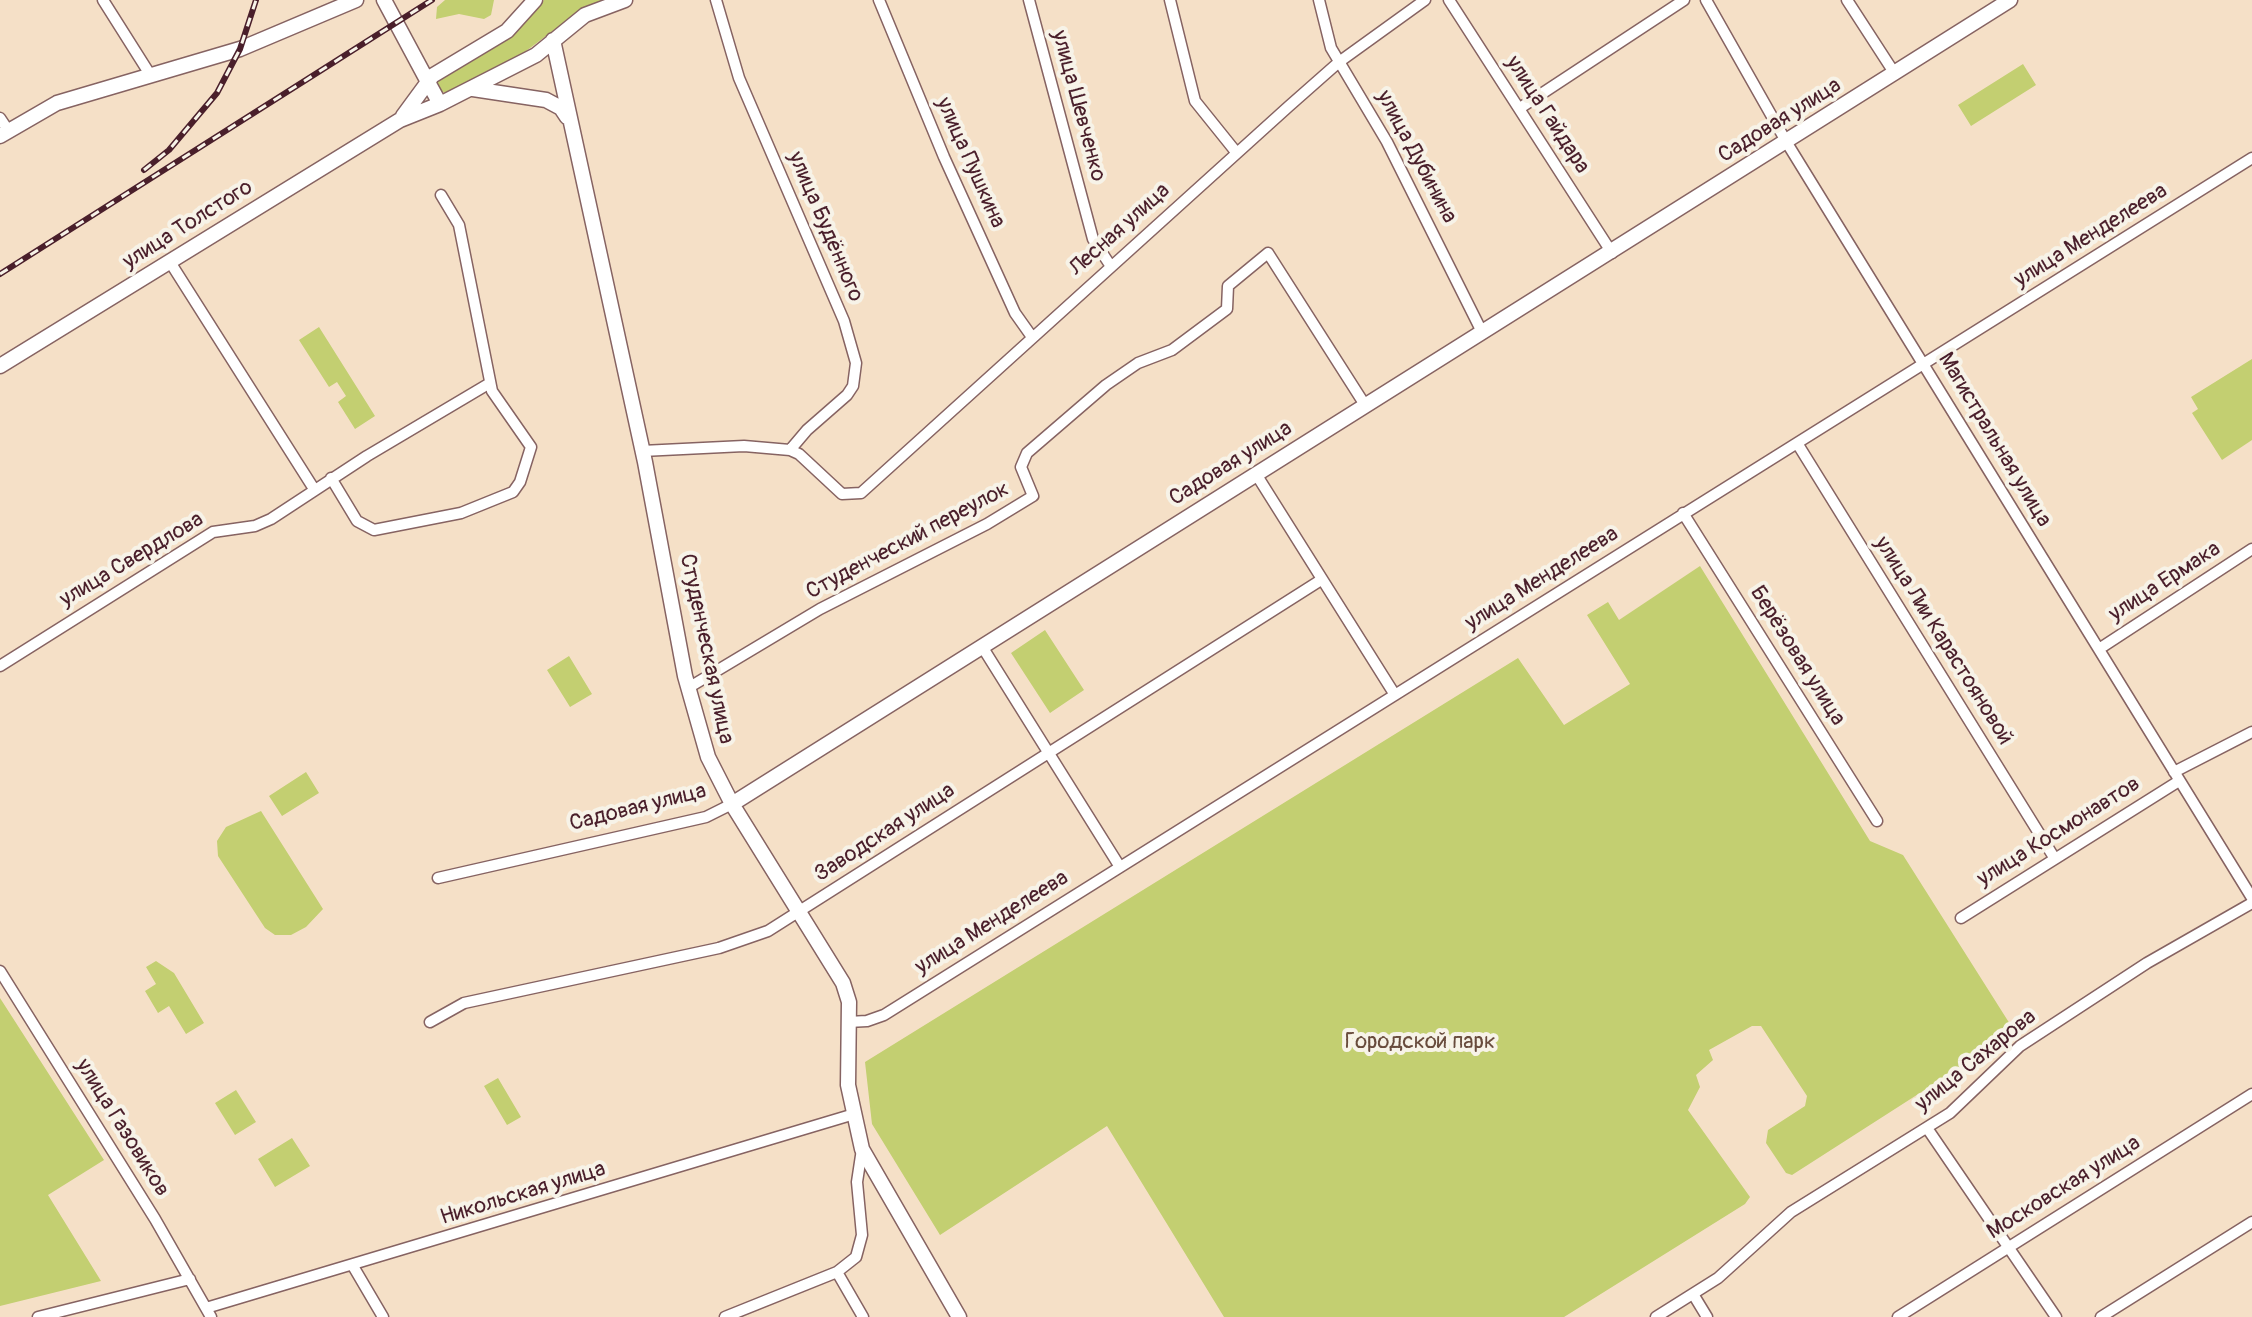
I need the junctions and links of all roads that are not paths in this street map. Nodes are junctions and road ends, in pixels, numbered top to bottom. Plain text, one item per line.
1 (103, 0) edge
2 (356, 0) edge
3 (384, 0) edge
4 (535, 0) edge
5 (625, 0) edge
6 (716, 0) edge
7 (879, 0) edge
8 (1029, 0) edge
9 (1170, 0) edge
10 (1319, 0) edge
11 (1425, 0) edge
12 (1449, 0) edge
13 (1684, 0) edge
14 (1706, 0) edge
15 (1847, 0) edge
16 (2010, 0) edge
17 (553, 40) junction
18 (408, 43) junction
19 (454, 60) junction
20 (1339, 62) junction
21 (1895, 74) junction
22 (151, 76) junction
23 (428, 82) junction
24 (473, 89) junction
25 (440, 104) junction
26 (1520, 108) junction
27 (400, 120) junction
28 (570, 125) junction
29 (3, 128) edge
30 (1787, 143) junction
31 (1236, 152) junction
32 (2252, 158) edge
33 (441, 195) dead end
34 (1612, 253) junction
35 (170, 262) junction
36 (1110, 265) junction
37 (1482, 332) junction
38 (1032, 337) junction
39 (1924, 364) junction
40 (0, 366) edge
41 (490, 383) junction
42 (1365, 405) junction
43 (1797, 443) junction
44 (790, 450) junction
45 (642, 451) junction
46 (1256, 474) junction
47 (331, 478) junction
48 (314, 489) junction
49 (1683, 513) junction
50 (2252, 549) edge
51 (1321, 580) junction
52 (983, 648) junction
53 (2099, 649) junction
54 (0, 666) edge
55 (688, 688) junction
56 (1395, 695) junction
57 (2252, 732) edge
58 (1049, 752) junction
59 (2177, 776) junction
60 (732, 804) junction
61 (1877, 821) dead end
62 (2055, 859) junction
63 (1120, 867) junction
64 (438, 878) dead end
65 (2252, 901) edge
66 (800, 911) junction
67 (1961, 918) dead end
68 (0, 971) edge
69 (430, 1022) dead end
70 (848, 1022) junction
71 (2252, 1094) edge
72 (851, 1115) junction
73 (1927, 1128) junction
74 (862, 1149) junction
75 (2252, 1222) edge
76 (2008, 1247) junction
77 (353, 1266) junction
78 (837, 1272) junction
79 (190, 1279) junction
80 (1693, 1294) junction
81 (208, 1312) edge
82 (38, 1317) edge
83 (383, 1317) edge
84 (725, 1317) edge
85 (863, 1317) edge
86 (959, 1317) edge
87 (1656, 1317) edge
88 (1707, 1317) edge
89 (1898, 1317) edge
90 (2056, 1317) edge
91 (2101, 1317) edge

1 - 22 street
2 - 22 street
3 - 18 street
4 - 19 street
5 - 17 street
6 - 44 street, улица Будённого
7 - 38 street, улица Пушкина
8 - 36 street, улица Шевченко
9 - 31 street
10 - 20 street, улица Дубинина
11 - 20 street, Лесная улица
12 - 26 street, улица Гайдара
13 - 26 street
14 - 30 street, Магистральная улица
15 - 21 street
16 - 21 street, Садовая улица
17 - 24 street
17 - 28 street, Студенческая улица
18 - 19 street
18 - 23 street
19 - 23 street
20 - 31 street, Лесная улица
20 - 37 street, улица Дубинина
21 - 30 street, Садовая улица
22 - 29 street
23 - 25 street
23 - 27 street
24 - 25 street
24 - 28 street
25 - 27 street
26 - 34 street, улица Гайдара
27 - 35 street, улица Толстого
28 - 45 street, Студенческая улица
30 - 34 street, Садовая улица
30 - 39 street, Магистральная улица
31 - 36 street, Лесная улица
32 - 39 street, улица Менделеева
33 - 41 street
34 - 37 street, Садовая улица
35 - 40 street, улица Толстого
35 - 48 street
36 - 38 street, Лесная улица
37 - 42 street, Садовая улица
38 - 44 street, Лесная улица
39 - 43 street, улица Менделеева
39 - 53 street, Магистральная улица
41 - 47 street, улица Свердлова
41 - 47 street
42 - 46 street, Садовая улица
42 - 55 street, Студенческий переулок
43 - 49 street, улица Менделеева
43 - 62 street, улица Лии Карастояновой
44 - 45 street
45 - 55 street, Студенческая улица
46 - 51 street
46 - 52 street, Садовая улица
47 - 48 street, улица Свердлова
48 - 54 street, улица Свердлова
49 - 56 street, улица Менделеева
49 - 61 street, Берёзовая улица
50 - 53 street, улица Ермака
51 - 56 street
51 - 58 street, Заводская улица
52 - 58 street
52 - 60 street, Садовая улица
53 - 59 street, Магистральная улица
55 - 60 street, Студенческая улица
56 - 63 street, улица Менделеева
57 - 59 street, улица Космонавтов
58 - 63 street
58 - 66 street, Заводская улица
59 - 62 street, улица Космонавтов
59 - 65 street, Магистральная улица
60 - 64 street, Садовая улица
60 - 66 street, Студенческая улица
62 - 67 street, улица Космонавтов
63 - 70 street, улица Менделеева
65 - 73 street, улица Сахарова
66 - 69 street, Заводская улица
66 - 70 street, Студенческая улица
68 - 79 street, улица Газовиков
70 - 72 street, Студенческая улица
71 - 76 street, Московская улица
72 - 74 street, Студенческая улица
72 - 77 street, Никольская улица
73 - 76 street
73 - 80 street, улица Сахарова
74 - 78 street
74 - 86 street, Студенческая улица
75 - 91 street
76 - 89 street, Московская улица
76 - 90 street
77 - 81 street, Никольская улица
77 - 83 street
78 - 84 street
78 - 85 street
79 - 81 street, улица Газовиков
79 - 82 street
80 - 87 street, улица Сахарова
80 - 88 street

